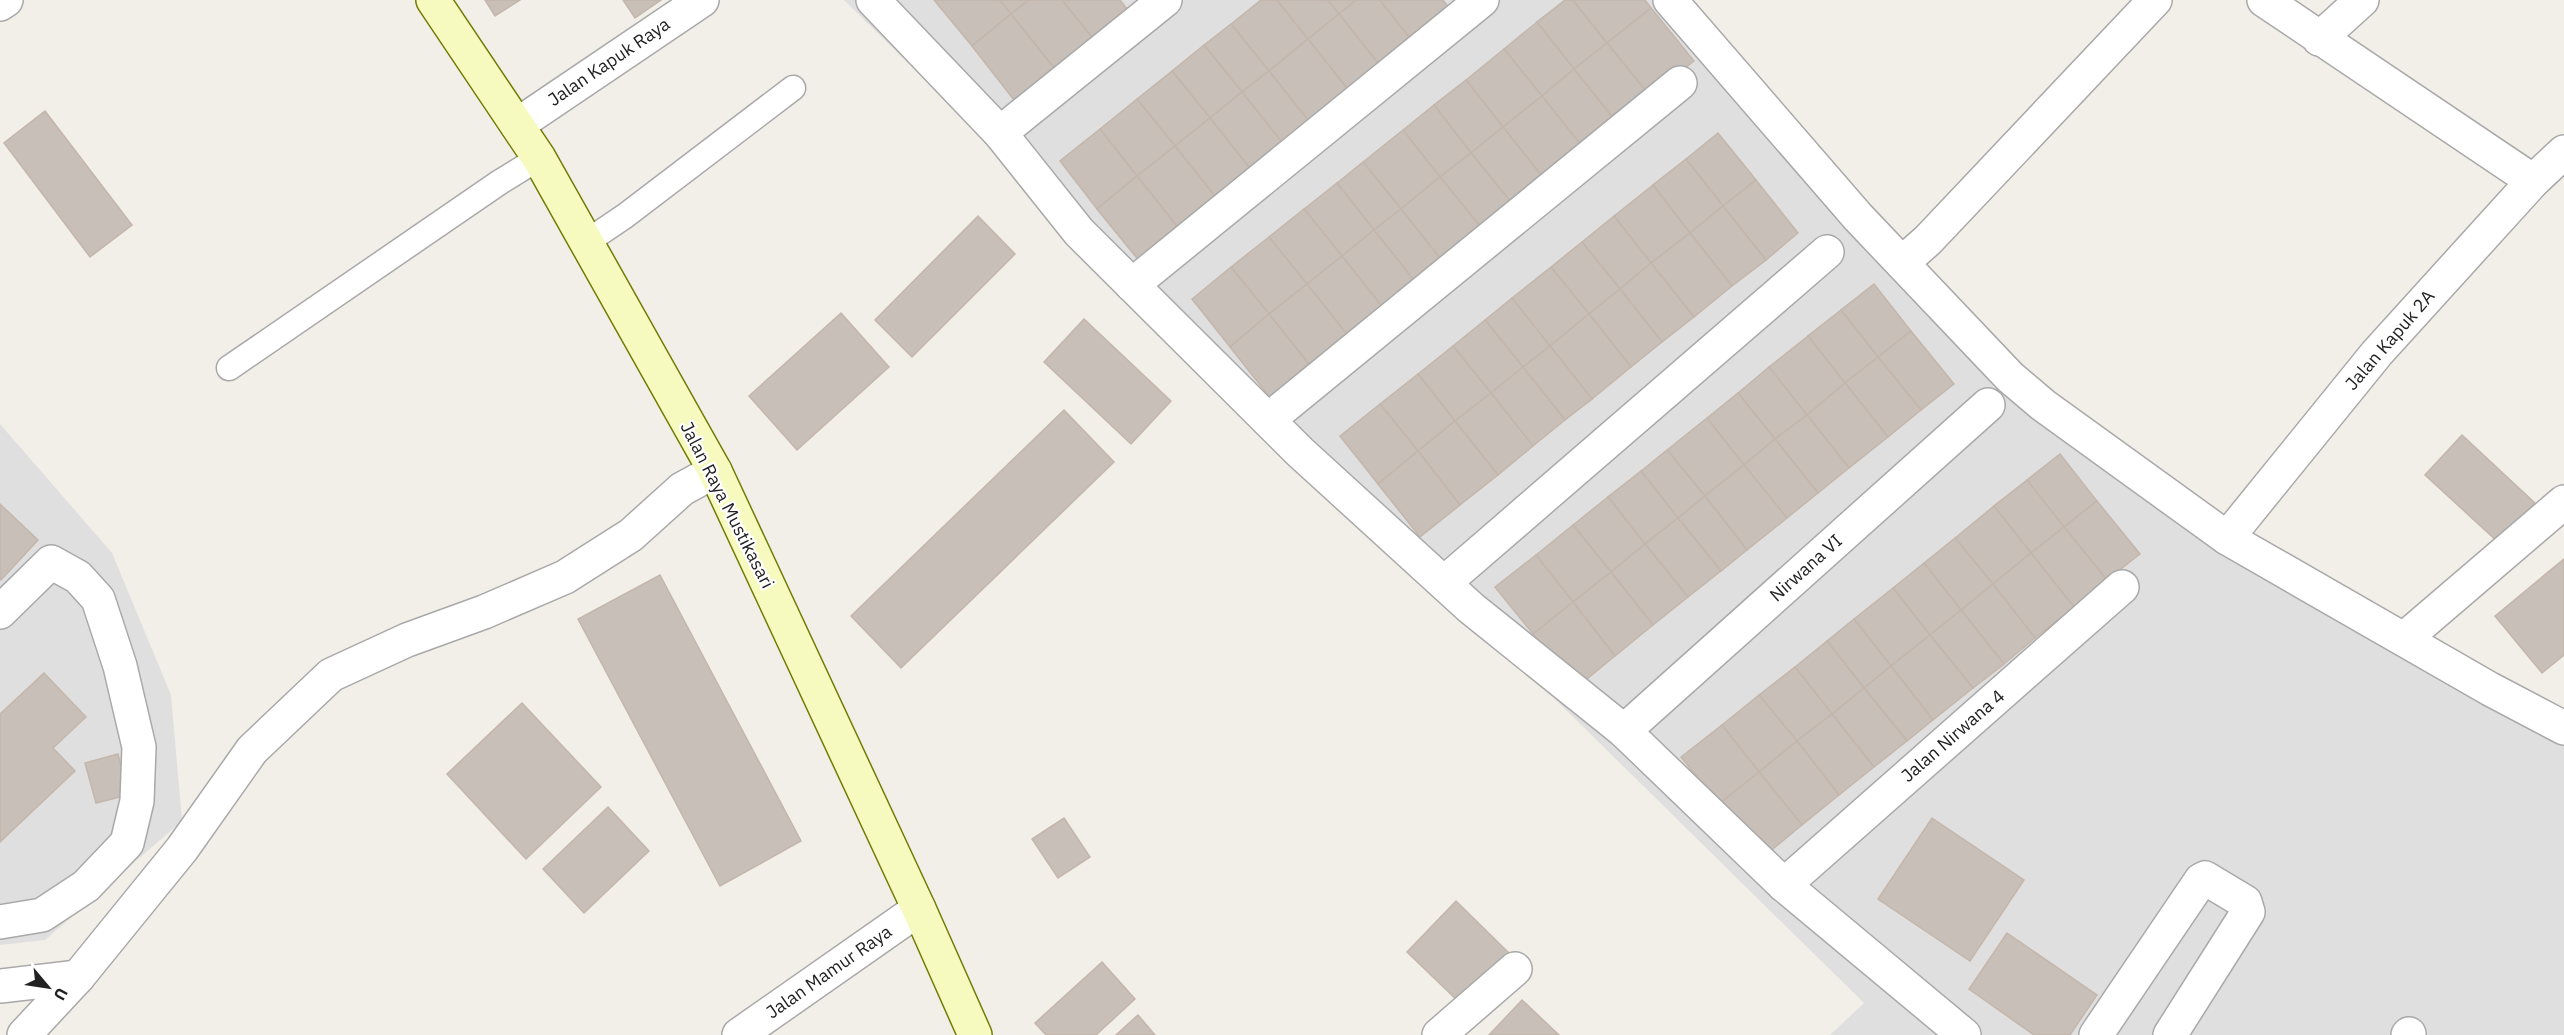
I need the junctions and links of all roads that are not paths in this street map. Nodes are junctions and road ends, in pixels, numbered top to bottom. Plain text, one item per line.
1 (6, 0) edge
2 (433, 0) edge
3 (702, 0) edge
4 (873, 0) edge
5 (1165, 0) edge
6 (1482, 0) edge
7 (1670, 0) edge
8 (2155, 0) edge
9 (2264, 0) edge
10 (2362, 0) edge
11 (0, 4) edge
12 (2319, 39) junction
13 (1680, 83) dead end
14 (793, 88) dead end
15 (517, 125) junction
16 (1000, 133) junction
17 (2564, 152) edge
18 (539, 158) junction
19 (2533, 181) junction
20 (585, 243) junction
21 (1827, 252) dead end
22 (1902, 263) junction
23 (1132, 285) junction
24 (229, 368) dead end
25 (1988, 405) dead end
26 (1268, 420) junction
27 (715, 471) junction
28 (2564, 502) edge
29 (2227, 538) junction
30 (1444, 583) junction
31 (2122, 587) dead end
32 (0, 612) edge
33 (2404, 639) junction
34 (2564, 728) edge
35 (1624, 731) junction
36 (1784, 885) junction
37 (919, 909) junction
38 (0, 922) edge
39 (1515, 969) dead end
40 (78, 977) junction
41 (0, 986) edge
42 (24, 1035) edge
43 (739, 1035) edge
44 (975, 1035) edge
45 (1438, 1035) edge
46 (1964, 1035) edge
47 (2096, 1035) edge
48 (2170, 1035) edge

1 - 11 street
2 - 15 main road, Jalan Raya Mustikasari
3 - 15 street, Jalan Kapuk Raya
4 - 16 street
5 - 16 street
6 - 23 street
7 - 22 street
8 - 22 street
9 - 12 street
10 - 12 street
12 - 19 street
13 - 26 street
14 - 20 lane
15 - 18 main road, Jalan Raya Mustikasari
16 - 23 street
17 - 19 street, Jalan Kapuk 2A
18 - 20 main road, Jalan Raya Mustikasari
18 - 24 lane
19 - 29 street, Jalan Kapuk 2A
20 - 27 main road, Jalan Raya Mustikasari
21 - 30 street
22 - 29 street
23 - 26 street
25 - 35 street, Nirwana VI
26 - 30 street
27 - 37 main road, Jalan Raya Mustikasari
27 - 40 street
28 - 33 street
29 - 33 street
30 - 35 street
31 - 36 street, Jalan Nirwana 4
32 - 38 street
33 - 34 street
35 - 36 street
36 - 46 street
37 - 43 street, Jalan Mamur Raya
37 - 44 main road, Jalan Raya Mustikasari
39 - 45 street
40 - 41 street
40 - 42 street
47 - 48 street

